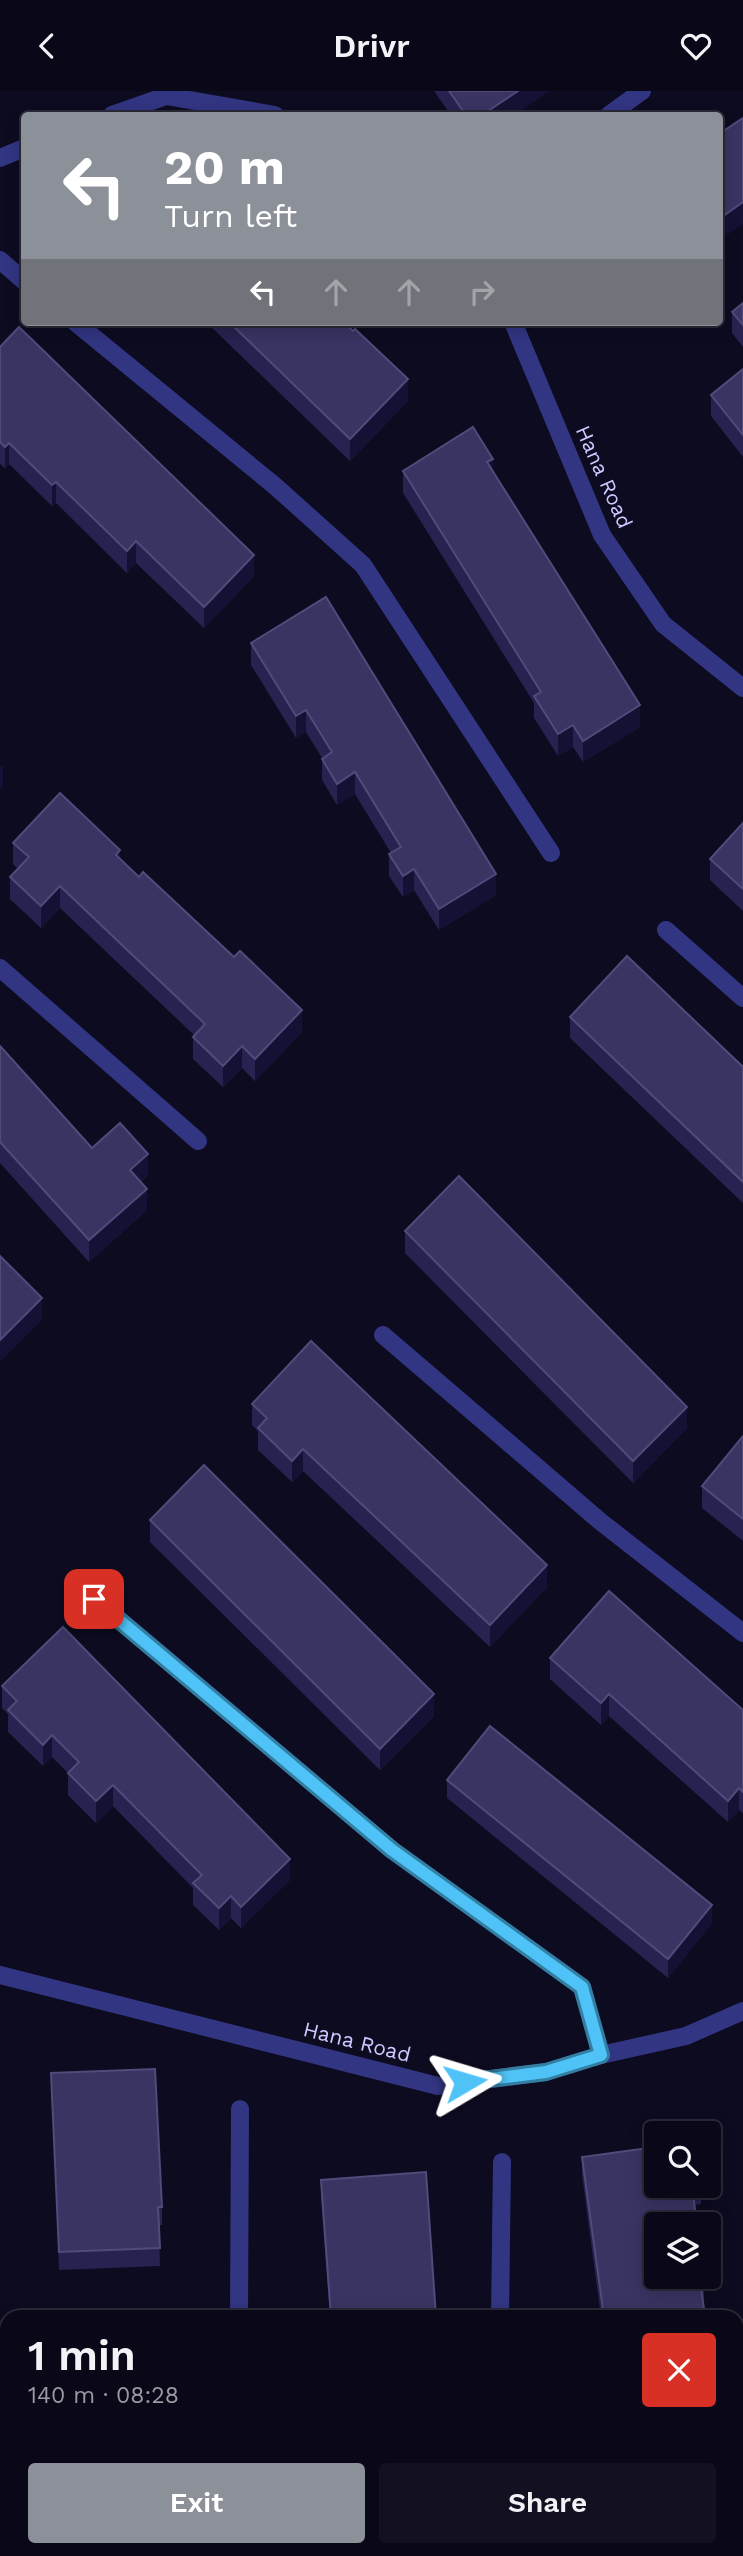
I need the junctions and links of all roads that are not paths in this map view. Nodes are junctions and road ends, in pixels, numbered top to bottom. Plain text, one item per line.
1 (642, 91) edge
2 (166, 93) edge
3 (119, 112) edge
4 (260, 112) edge
5 (613, 112) edge
6 (21, 149) edge
7 (0, 158) edge
8 (0, 260) edge
9 (21, 278) edge
10 (80, 326) edge
11 (515, 326) edge
12 (743, 688) edge
13 (551, 853) dead end
14 (666, 930) dead end
15 (0, 968) edge
16 (743, 998) edge
17 (198, 1141) dead end
18 (383, 1335) dead end
19 (94, 1599) dead end
20 (743, 1633) edge
21 (0, 1975) edge
22 (743, 2011) edge
23 (601, 2055) junction
24 (240, 2109) dead end
25 (502, 2162) dead end
26 (239, 2310) edge
27 (500, 2310) edge

1 - 5 street
2 - 3 street
2 - 4 street
6 - 7 street
8 - 9 street
10 - 13 street
11 - 12 street, Hana Road
14 - 16 street
15 - 17 street
18 - 20 street
19 - 23 street
21 - 23 street, Hana Road
22 - 23 street, Hana Road
24 - 26 street
25 - 27 street

